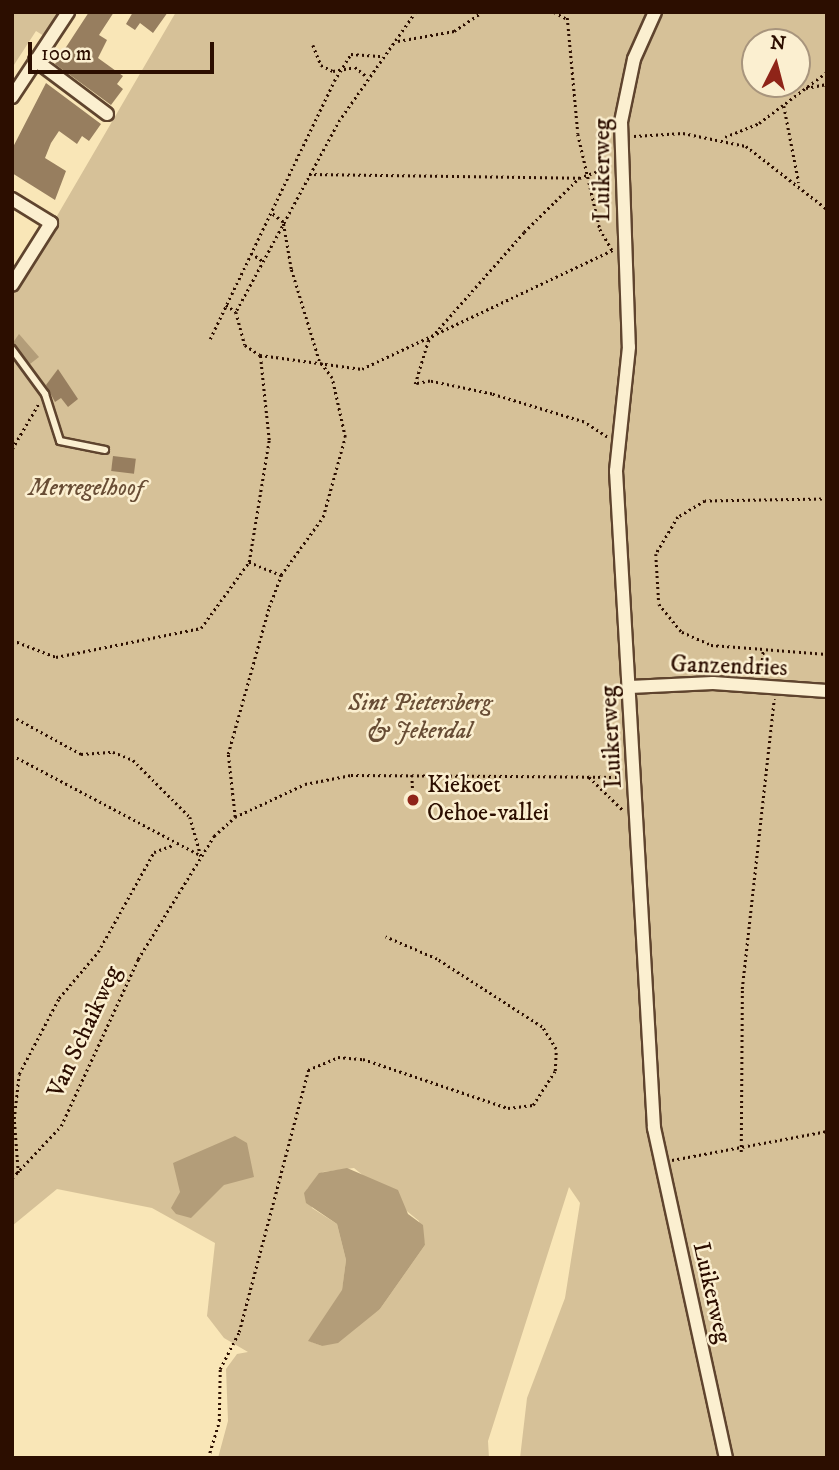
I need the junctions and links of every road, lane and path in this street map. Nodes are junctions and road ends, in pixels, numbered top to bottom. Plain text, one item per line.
1 (68, 12) edge
2 (416, 12) edge
3 (482, 12) edge
4 (554, 12) edge
5 (567, 12) edge
6 (655, 12) edge
7 (567, 19) junction
8 (396, 42) junction
9 (313, 45) dead end
10 (383, 56) junction
11 (35, 60) junction
12 (342, 69) junction
13 (827, 72) edge
14 (366, 76) junction
15 (811, 84) edge
16 (13, 96) edge
17 (794, 98) edge
18 (785, 106) junction
19 (107, 114) dead end
20 (621, 135) junction
21 (722, 138) junction
22 (621, 165) junction
23 (592, 173) junction
24 (308, 174) junction
25 (579, 178) junction
26 (799, 183) junction
27 (12, 199) edge
28 (827, 209) edge
29 (271, 213) junction
30 (283, 222) junction
31 (251, 253) junction
32 (263, 261) junction
33 (12, 285) edge
34 (226, 305) junction
35 (236, 312) junction
36 (210, 340) dead end
37 (428, 341) junction
38 (12, 349) edge
39 (260, 355) junction
40 (319, 361) junction
41 (45, 394) junction
42 (617, 443) junction
43 (12, 449) edge
44 (105, 450) dead end
45 (827, 499) edge
46 (249, 562) junction
47 (281, 575) junction
48 (12, 640) edge
49 (762, 651) junction
50 (827, 654) edge
51 (758, 686) junction
52 (630, 687) junction
53 (775, 688) junction
54 (827, 691) edge
55 (12, 716) edge
56 (12, 755) edge
57 (412, 775) junction
58 (588, 776) junction
59 (635, 776) junction
60 (413, 794) dead end
61 (234, 817) junction
62 (637, 823) junction
63 (173, 845) junction
64 (201, 856) junction
65 (386, 937) dead end
66 (827, 1131) edge
67 (741, 1152) junction
68 (658, 1161) junction
69 (12, 1170) edge
70 (18, 1173) junction
71 (12, 1178) edge
72 (208, 1458) edge
73 (726, 1458) edge

1 - 11 street
2 - 8 path
3 - 8 path
4 - 7 path
5 - 7 path
6 - 20 street, Luikerweg
7 - 23 path
8 - 10 path
9 - 12 path
10 - 12 path
10 - 14 path
11 - 16 street
11 - 19 street
12 - 14 path
12 - 29 path
13 - 15 path
14 - 24 path
17 - 18 path
18 - 21 path
18 - 26 path
20 - 21 path
20 - 22 street, Luikerweg
21 - 26 path
22 - 23 path
22 - 42 street, Luikerweg
23 - 25 path
23 - 37 path
24 - 25 path
24 - 30 path
25 - 37 path
26 - 28 path
27 - 33 street
29 - 30 path
29 - 31 path
30 - 32 path
30 - 40 path
31 - 32 path
31 - 34 path
32 - 35 path
34 - 35 path
34 - 36 path
35 - 39 path
37 - 40 path
37 - 42 path
38 - 41 lane
39 - 40 path
39 - 46 path
40 - 47 path
41 - 43 path
41 - 44 lane
42 - 52 street, Luikerweg
45 - 49 path
46 - 47 path
46 - 48 path
47 - 61 path
49 - 50 path
49 - 51 path
51 - 52 street, Ganzendries
51 - 53 street, Ganzendries
52 - 59 street, Luikerweg
53 - 54 street, Ganzendries
53 - 67 path
55 - 64 path
56 - 63 path
57 - 58 path
57 - 60 path
57 - 61 path
58 - 59 path
58 - 62 path
59 - 62 street, Luikerweg
61 - 64 path, Van Schaikweg
62 - 68 street, Luikerweg
63 - 64 path
63 - 70 path
64 - 70 path, Van Schaikweg
65 - 72 path
66 - 67 path
67 - 68 path
68 - 73 street, Luikerweg
69 - 70 path
70 - 71 path, Van Schaikweg

